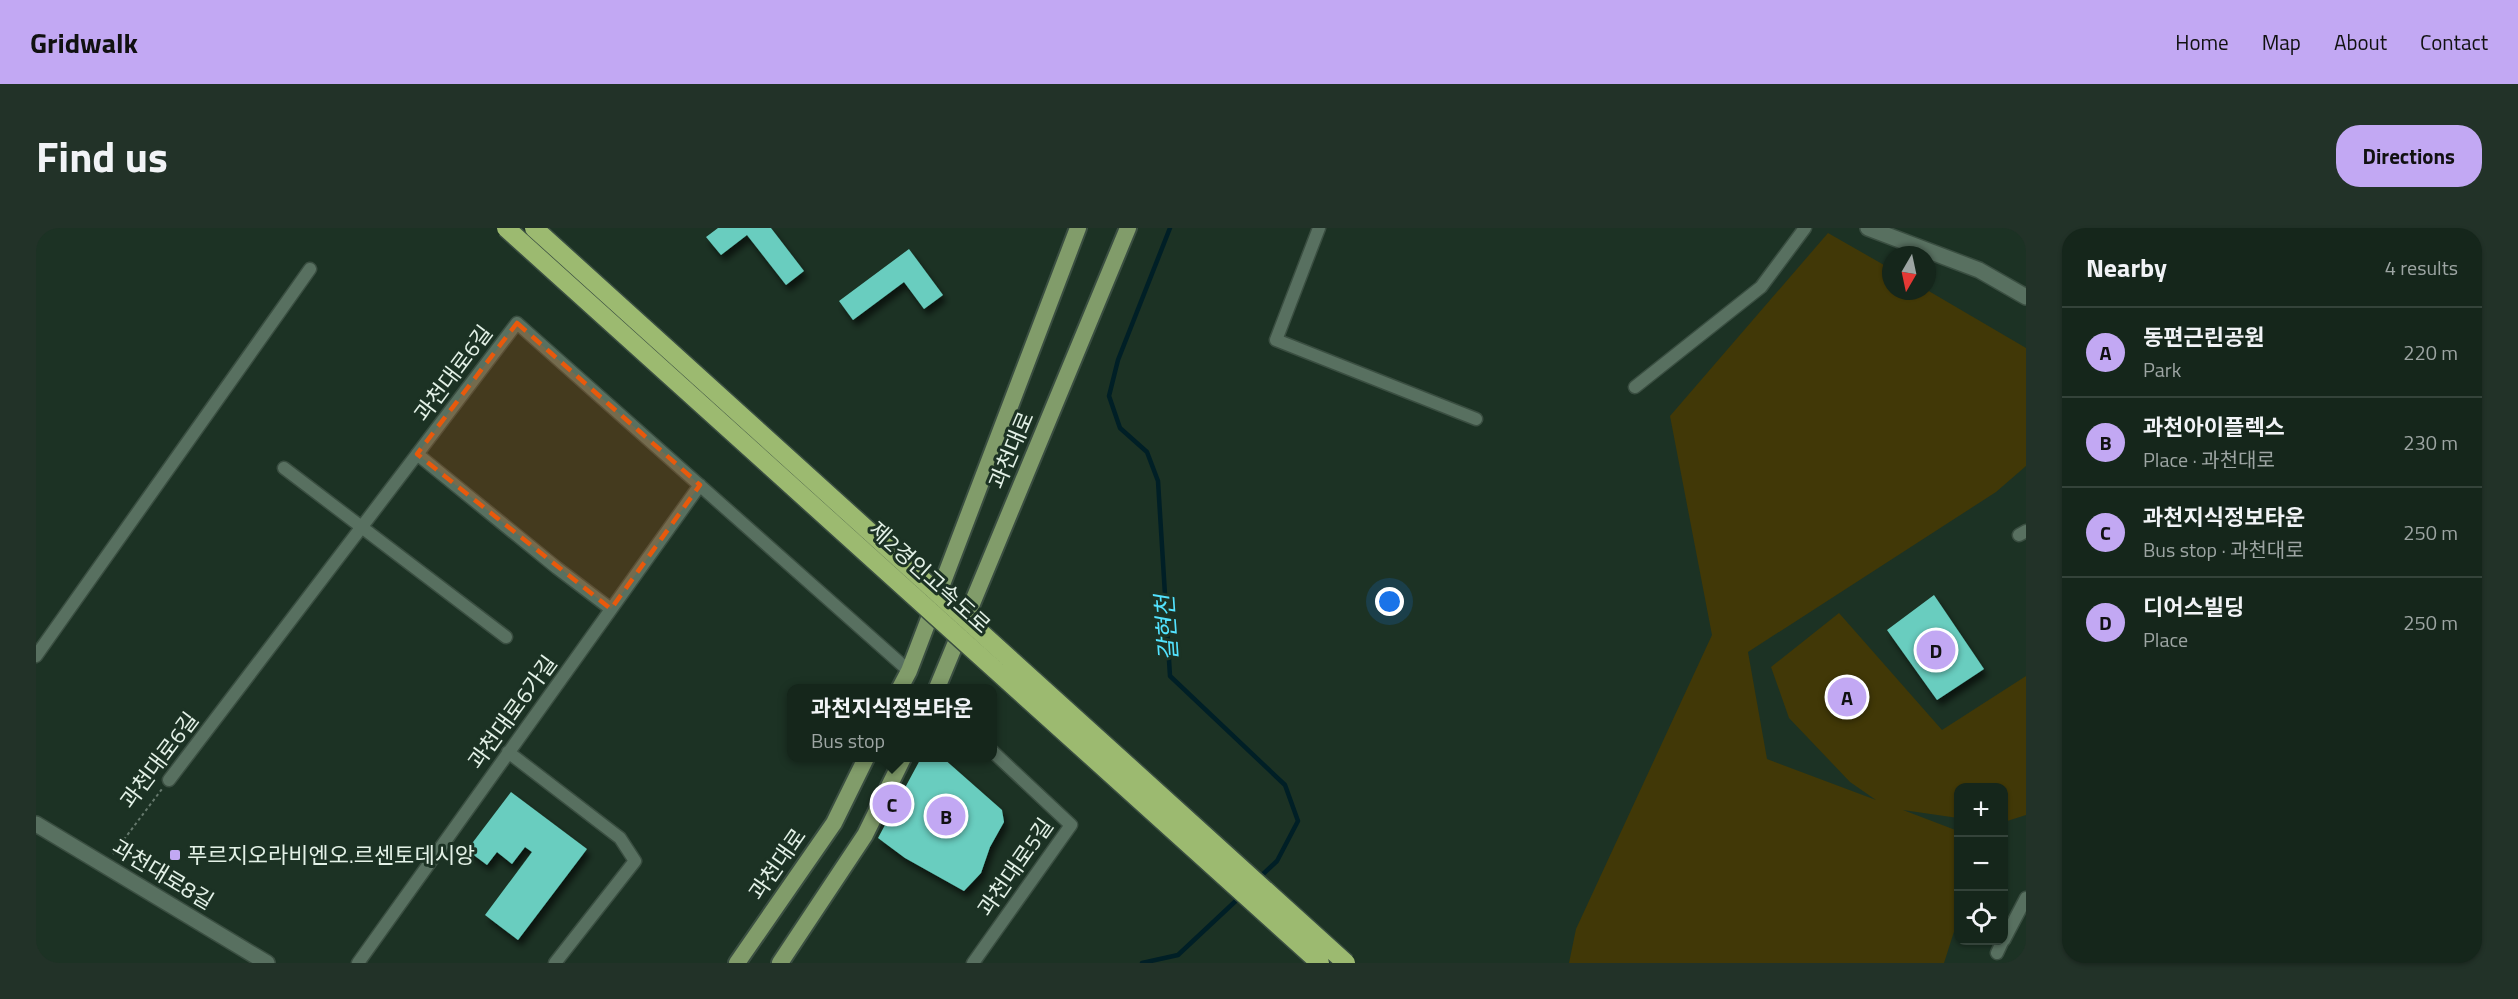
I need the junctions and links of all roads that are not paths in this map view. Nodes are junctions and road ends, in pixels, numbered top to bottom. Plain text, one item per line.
1 (506, 228) edge
2 (534, 228) edge
3 (1078, 228) edge
4 (1128, 228) edge
5 (1319, 228) edge
6 (1806, 228) edge
7 (1868, 228) edge
8 (310, 270) dead end
9 (2026, 297) edge
10 (1635, 387) dead end
11 (1476, 419) dead end
12 (417, 454) junction
13 (284, 468) dead end
14 (700, 485) junction
15 (362, 527) junction
16 (611, 609) junction
17 (506, 638) dead end
18 (36, 656) edge
19 (909, 671) junction
20 (902, 684) edge
21 (939, 684) edge
22 (508, 752) junction
23 (997, 755) edge
24 (864, 762) edge
25 (901, 762) edge
26 (170, 780) road end
27 (36, 824) edge
28 (2026, 898) edge
29 (2008, 931) edge
30 (2000, 945) edge
31 (1996, 953) dead end
32 (267, 963) edge
33 (358, 963) edge
34 (555, 963) edge
35 (737, 963) edge
36 (780, 963) edge
37 (973, 963) edge
38 (1320, 963) edge
39 (1346, 963) edge

1 - 38 highway, 제2경인고속도로, bridge
2 - 39 highway, 제2경인고속도로, bridge
3 - 19 main road, 과천대로
4 - 21 main road, 과천대로
5 - 11 street
6 - 10 street
7 - 9 street
8 - 18 street
12 - 14 street, 과천대로6길
12 - 15 street, 과천대로6길
12 - 16 street
13 - 15 street
14 - 16 street, 과천대로6가길
14 - 19 street, 과천대로6길
15 - 17 street
15 - 26 street, 과천대로6길
16 - 22 street, 과천대로6가길
19 - 20 main road, 과천대로
22 - 33 street, 과천대로6가길
22 - 34 street
23 - 37 street, 과천대로5길
24 - 35 main road, 과천대로
25 - 36 main road
27 - 32 street, 과천대로8길
28 - 29 street
30 - 31 street

